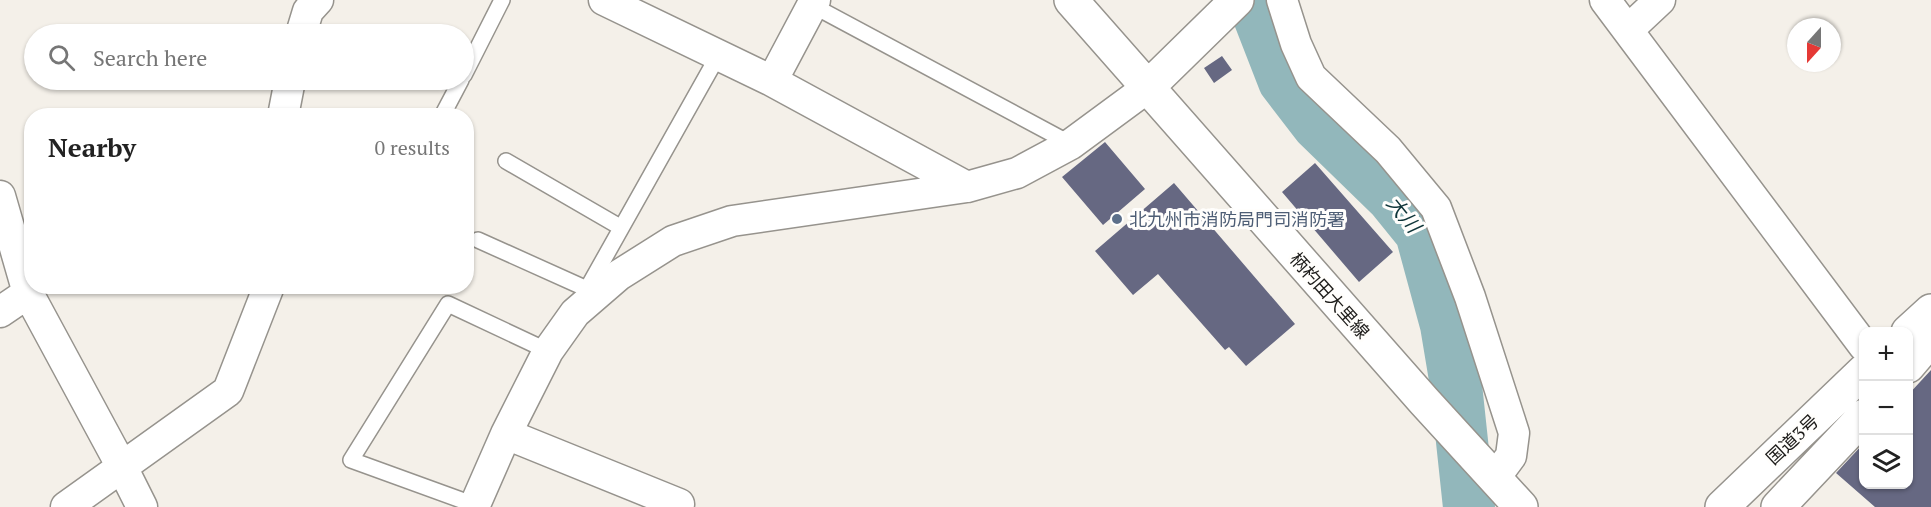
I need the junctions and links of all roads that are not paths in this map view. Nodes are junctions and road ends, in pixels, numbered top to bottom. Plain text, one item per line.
1 (318, 0) edge
2 (502, 0) edge
3 (604, 0) edge
4 (1071, 0) edge
5 (1282, 0) edge
6 (1605, 0) edge
7 (1660, 0) edge
8 (810, 2) edge
9 (1234, 4) edge
10 (304, 24) edge
11 (1628, 30) junction
12 (719, 54) junction
13 (474, 55) edge
14 (772, 81) junction
15 (1147, 88) junction
16 (288, 90) edge
17 (456, 90) edge
18 (285, 108) edge
19 (446, 108) edge
20 (1071, 144) junction
21 (506, 161) dead end
22 (968, 187) junction
23 (0, 196) edge
24 (620, 227) junction
25 (478, 240) dead end
26 (24, 279) edge
27 (27, 294) edge
28 (29, 294) edge
29 (266, 294) edge
30 (1931, 311) edge
31 (0, 312) edge
32 (1913, 327) edge
33 (1931, 339) edge
34 (1859, 341) edge
35 (548, 351) junction
36 (1913, 360) edge
37 (1859, 375) edge
38 (1859, 420) edge
39 (506, 434) junction
40 (122, 466) junction
41 (1494, 479) junction
42 (474, 506) edge
43 (66, 507) edge
44 (142, 507) edge
45 (678, 507) edge
46 (1521, 507) edge
47 (1722, 507) edge
48 (1778, 507) edge

1 - 10 street
2 - 13 lane
3 - 12 street
4 - 15 main road, 柄杓田大里線
5 - 41 street
6 - 11 street
7 - 11 street
8 - 14 street
8 - 20 lane
9 - 15 main road
11 - 34 street
12 - 14 street
12 - 24 lane
14 - 22 street
15 - 20 street
15 - 41 main road, 柄杓田大里線
16 - 18 street
17 - 19 lane
20 - 22 street
21 - 24 lane
22 - 35 street
23 - 26 street
24 - 25 lane
27 - 31 street
28 - 40 street
29 - 40 street
30 - 32 main road
33 - 36 main road
35 - 39 street
35 - 42 lane
37 - 47 main road, 国道3号
38 - 48 main road, 国道3号
39 - 42 street
39 - 45 street
40 - 43 street
40 - 44 street
41 - 46 main road, 柄杓田大里線

